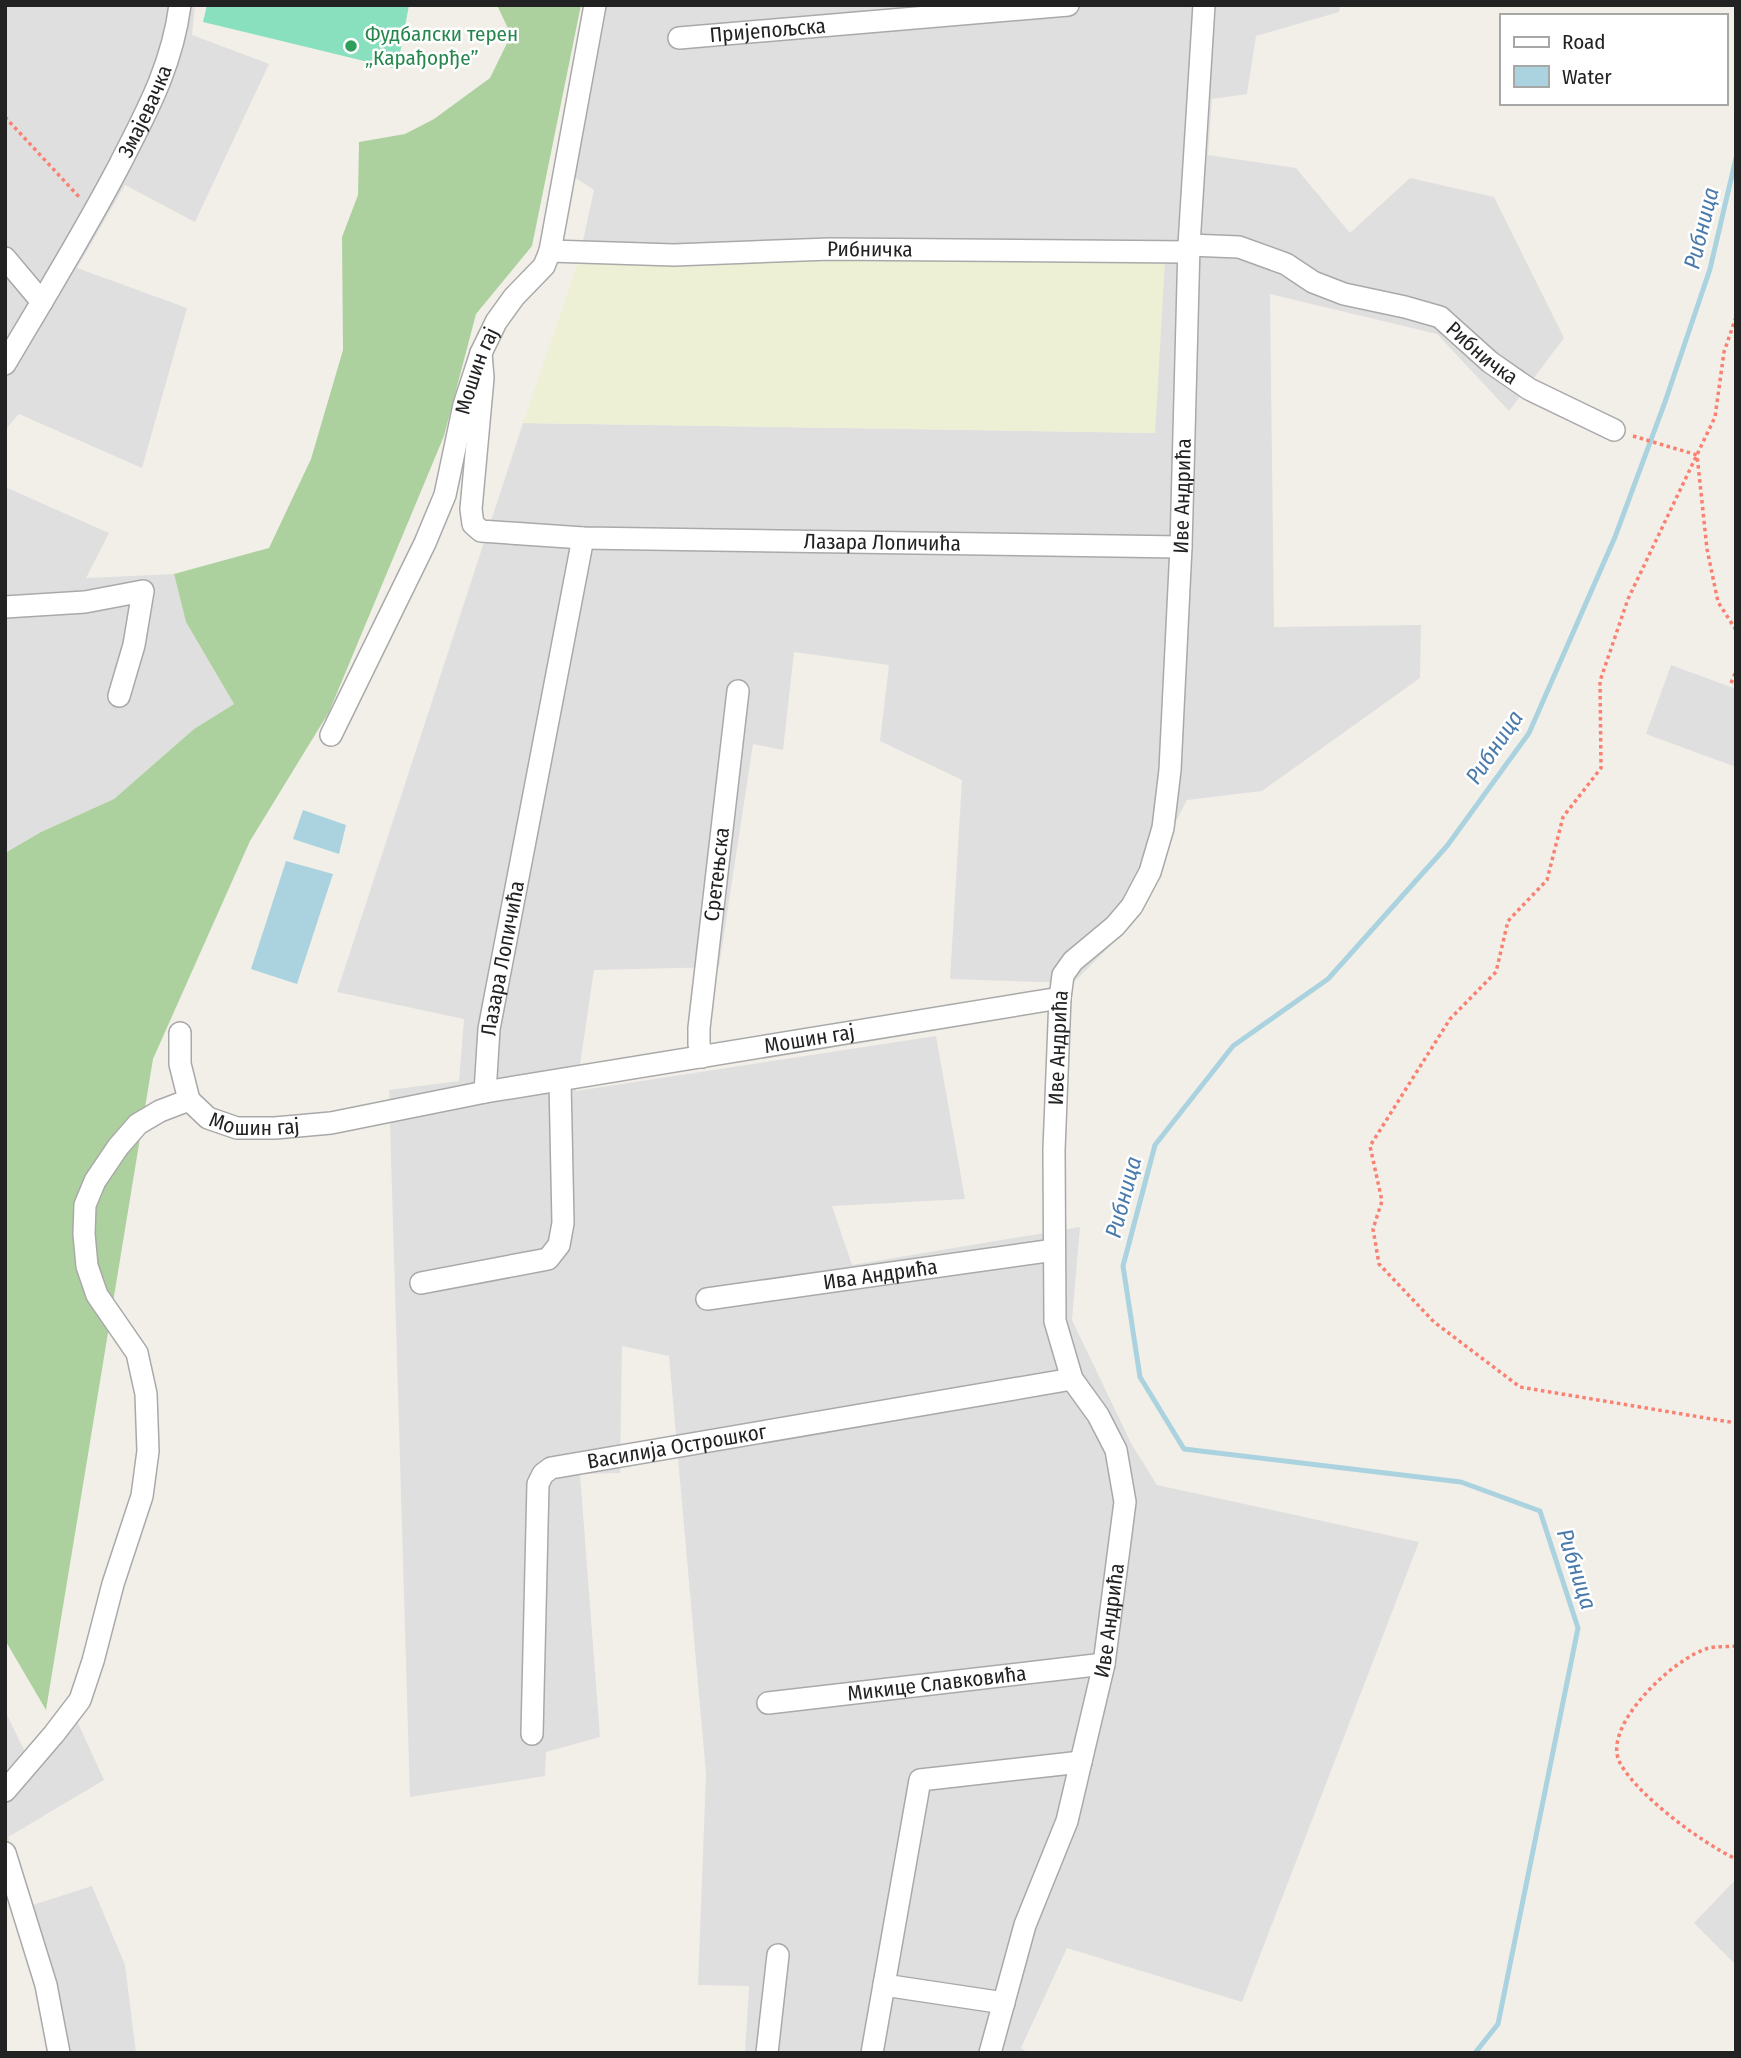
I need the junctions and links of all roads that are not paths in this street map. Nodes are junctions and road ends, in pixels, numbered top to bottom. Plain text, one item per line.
1 (180, 5) edge
2 (595, 5) edge
3 (1068, 5) edge
4 (1205, 5) edge
5 (678, 38) dead end
6 (1189, 248) junction
7 (550, 251) junction
8 (5, 258) edge
9 (42, 302) junction
10 (481, 353) junction
11 (5, 364) edge
12 (1614, 430) road end
13 (583, 538) junction
14 (1181, 547) junction
15 (5, 607) edge
16 (738, 691) dead end
17 (118, 696) dead end
18 (331, 735) dead end
19 (1060, 998) junction
20 (180, 1033) dead end
21 (702, 1057) junction
22 (560, 1081) junction
23 (485, 1092) junction
24 (189, 1100) junction
25 (1054, 1250) junction
26 (421, 1283) dead end
27 (707, 1299) dead end
28 (1072, 1379) junction
29 (1104, 1664) junction
30 (768, 1703) dead end
31 (532, 1734) dead end
32 (1081, 1762) junction
33 (5, 1791) edge
34 (5, 1853) edge
35 (778, 1955) dead end
36 (884, 1985) junction
37 (1004, 2003) junction
38 (59, 2053) edge
39 (767, 2053) edge
40 (872, 2053) edge
41 (990, 2053) edge

1 - 9 street, Змајевачка
2 - 7 street, Мошин гај
3 - 5 street, Пријепољска
4 - 6 street, Иве Андрића
6 - 7 street, Рибничка
6 - 12 street, Рибничка
6 - 14 street, Иве Андрића
7 - 10 street, Мошин гај
8 - 9 street
9 - 11 street, Змајевачка
10 - 13 street, Лазара Лопичића
10 - 18 street, Мошин гај
13 - 14 street, Лазара Лопичића
13 - 23 street, Лазара Лопичића
14 - 19 street, Иве Андрића
15 - 17 street
16 - 21 street, Сретењска
19 - 21 street, Мошин гај
19 - 25 street, Иве Андрића
20 - 24 street, Мошин гај
21 - 22 street, Мошин гај
22 - 23 street, Мошин гај
22 - 26 street
23 - 24 street, Мошин гај
24 - 33 street
25 - 27 street, Ива Андрића
25 - 28 street, Иве Андрића
28 - 29 street, Иве Андрића
28 - 31 street, Василија Острошког
29 - 30 street, Микице Славковића
29 - 32 street, Иве Андрића
32 - 36 street
32 - 37 street, Иве Андрића
34 - 38 street
35 - 39 street
36 - 37 street
36 - 40 street
37 - 41 street, Иве Андрића

